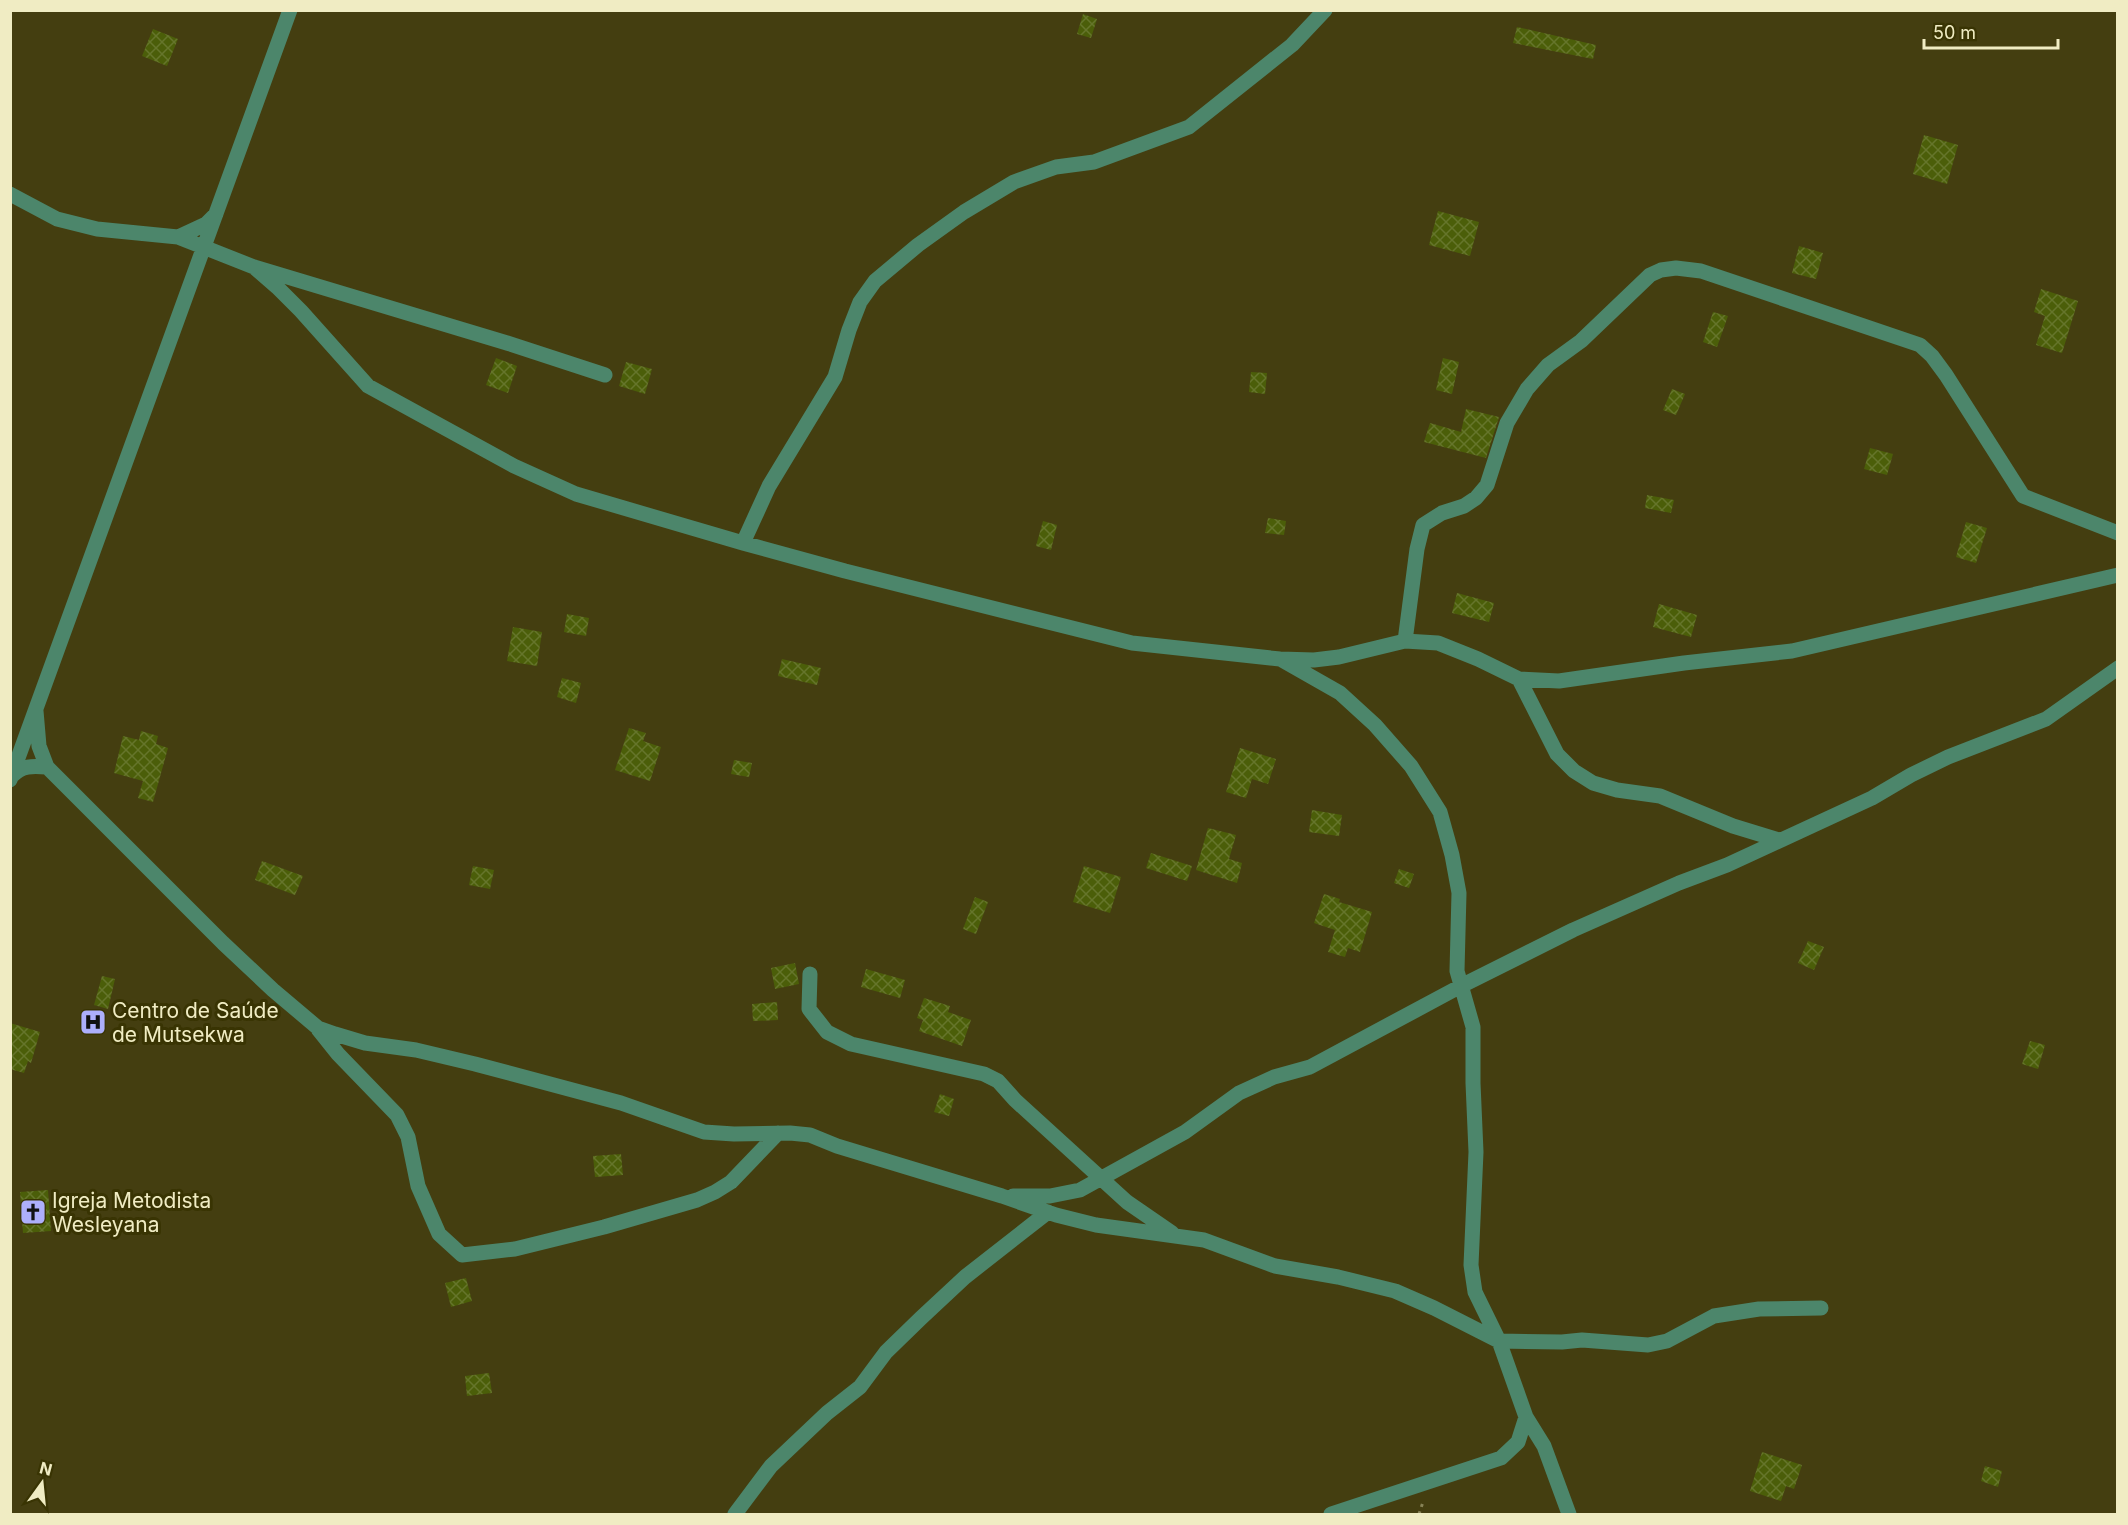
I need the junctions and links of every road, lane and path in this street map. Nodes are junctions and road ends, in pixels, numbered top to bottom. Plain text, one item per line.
1 (290, 10) edge
2 (1325, 10) edge
3 (10, 194) edge
4 (216, 214) junction
5 (178, 237) junction
6 (204, 248) junction
7 (254, 267) junction
8 (605, 375) dead end
9 (2118, 532) edge
10 (743, 543) junction
11 (2118, 575) edge
12 (1405, 641) junction
13 (1280, 659) junction
14 (2118, 669) edge
15 (1519, 679) junction
16 (36, 711) junction
17 (47, 767) junction
18 (11, 778) edge
19 (1779, 840) junction
20 (810, 974) dead end
21 (1461, 986) junction
22 (318, 1028) junction
23 (778, 1133) junction
24 (1101, 1179) junction
25 (1002, 1196) junction
26 (1048, 1212) junction
27 (1174, 1235) junction
28 (1821, 1308) dead end
29 (1499, 1341) junction
30 (1526, 1418) junction
31 (735, 1515) edge
32 (1331, 1515) edge
33 (1569, 1515) edge

1 - 4 street
2 - 10 street
3 - 5 street
4 - 5 street
4 - 6 street
5 - 6 street
6 - 7 street
6 - 16 street
7 - 8 street
7 - 10 street
9 - 12 street
10 - 13 street
11 - 15 street
12 - 13 street
12 - 15 street
13 - 21 street
14 - 19 street
15 - 19 street
16 - 17 street
16 - 18 street
17 - 18 street
17 - 22 street
19 - 21 street
20 - 24 street
21 - 24 street
21 - 29 street
22 - 23 street
22 - 23 street
23 - 25 street
24 - 25 street
24 - 27 street
25 - 26 street
26 - 27 street
26 - 31 street
27 - 29 street
28 - 29 street
29 - 30 street
30 - 32 street
30 - 33 street

